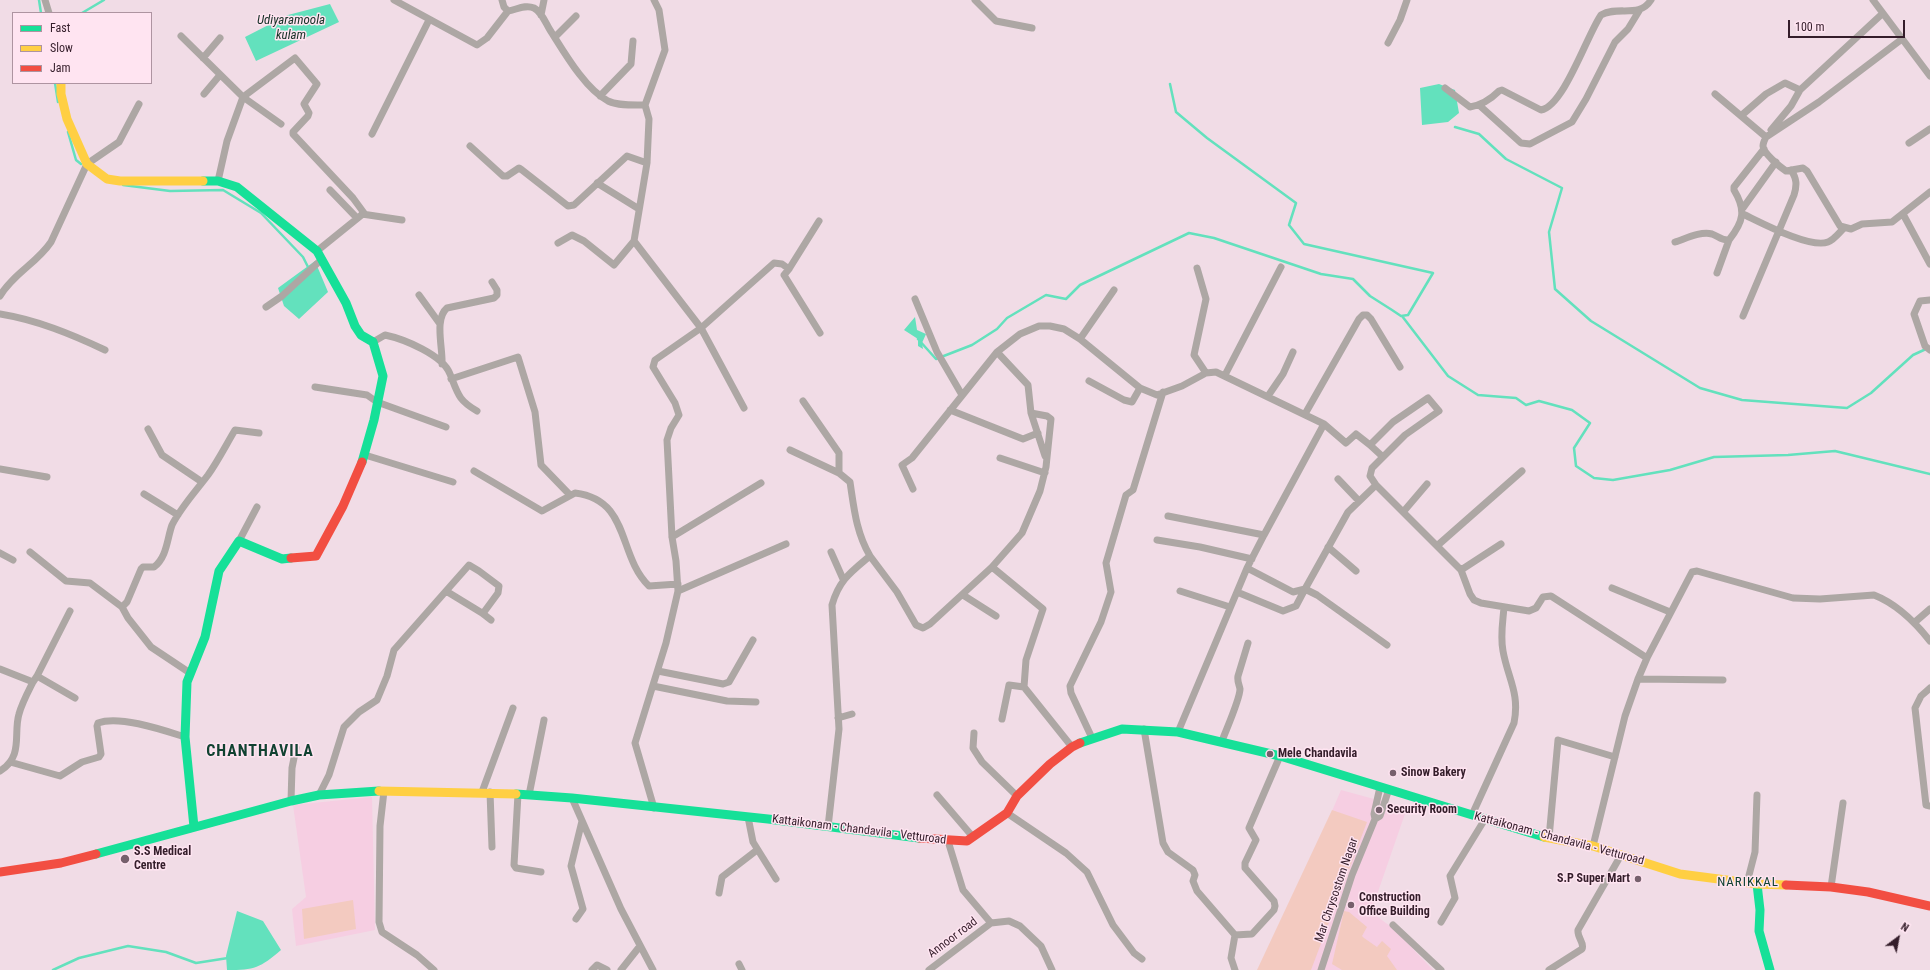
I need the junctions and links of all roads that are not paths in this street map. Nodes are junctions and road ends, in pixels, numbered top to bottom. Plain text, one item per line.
1 (45, 0) edge
2 (394, 0) edge
3 (502, 0) edge
4 (544, 0) edge
5 (654, 0) edge
6 (975, 0) edge
7 (1408, 0) edge
8 (1651, 0) edge
9 (1873, 0) edge
10 (508, 11) junction
11 (1638, 11) junction
12 (49, 12) edge
13 (1882, 14) junction
14 (541, 15) junction
15 (576, 16) dead end
16 (429, 20) junction
17 (1032, 28) dead end
18 (181, 36) dead end
19 (554, 37) junction
20 (220, 38) dead end
21 (1902, 40) junction
22 (633, 41) dead end
23 (1388, 43) dead end
24 (203, 58) junction
25 (220, 75) junction
26 (1930, 76) edge
27 (61, 84) edge
28 (1444, 88) dead end
29 (1800, 90) junction
30 (204, 94) dead end
31 (1715, 94) dead end
32 (600, 96) junction
33 (243, 97) junction
34 (139, 104) dead end
35 (645, 105) junction
36 (1478, 106) junction
37 (1742, 116) junction
38 (282, 124) dead end
39 (1930, 129) edge
40 (372, 134) dead end
41 (1766, 137) junction
42 (1909, 143) dead end
43 (470, 146) dead end
44 (1764, 149) junction
45 (1776, 162) junction
46 (647, 163) junction
47 (87, 164) junction
48 (1791, 170) junction
49 (218, 181) junction
50 (597, 183) junction
51 (330, 190) dead end
52 (1930, 192) edge
53 (640, 209) junction
54 (1743, 211) junction
55 (1903, 214) junction
56 (359, 216) junction
57 (402, 220) dead end
58 (819, 221) dead end
59 (1844, 228) junction
60 (1778, 232) junction
61 (1729, 240) junction
62 (634, 241) junction
63 (1675, 242) dead end
64 (558, 243) dead end
65 (319, 255) junction
66 (1930, 264) edge
67 (1281, 267) dead end
68 (1197, 268) dead end
69 (790, 269) junction
70 (1717, 273) dead end
71 (492, 282) dead end
72 (1114, 290) dead end
73 (419, 295) dead end
74 (0, 296) edge
75 (915, 299) dead end
76 (1930, 300) edge
77 (266, 307) dead end
78 (0, 314) edge
79 (1743, 316) dead end
80 (440, 324) junction
81 (701, 328) junction
82 (820, 333) dead end
83 (1080, 339) junction
84 (373, 342) junction
85 (105, 350) dead end
86 (1930, 350) edge
87 (997, 352) junction
88 (1293, 352) dead end
89 (442, 364) junction
90 (1400, 367) dead end
91 (1206, 374) junction
92 (1225, 374) junction
93 (451, 379) junction
94 (1089, 380) dead end
95 (315, 387) dead end
96 (1140, 388) junction
97 (1163, 392) junction
98 (962, 395) junction
99 (1268, 396) junction
100 (803, 401) dead end
101 (377, 402) junction
102 (744, 408) dead end
103 (950, 410) junction
104 (477, 411) dead end
105 (1031, 413) junction
106 (1305, 414) junction
107 (1324, 424) junction
108 (446, 427) dead end
109 (148, 429) dead end
110 (259, 433) dead end
111 (1038, 433) junction
112 (1370, 445) junction
113 (790, 450) dead end
114 (364, 455) junction
115 (1383, 457) junction
116 (1000, 458) dead end
117 (1047, 460) junction
118 (0, 469) edge
119 (474, 471) dead end
120 (1522, 471) dead end
121 (839, 473) junction
122 (1044, 473) junction
123 (47, 477) dead end
124 (1338, 479) dead end
125 (202, 482) junction
126 (453, 482) dead end
127 (761, 482) dead end
128 (1427, 484) dead end
129 (1376, 485) junction
130 (913, 490) dead end
131 (144, 494) dead end
132 (570, 495) junction
133 (1359, 501) junction
134 (257, 506) dead end
135 (1404, 511) junction
136 (178, 515) junction
137 (1168, 516) dead end
138 (1264, 534) junction
139 (672, 537) junction
140 (1157, 540) dead end
141 (239, 542) junction
142 (786, 544) dead end
143 (1501, 544) dead end
144 (1438, 545) junction
145 (1328, 547) junction
146 (30, 552) dead end
147 (831, 552) dead end
148 (0, 553) edge
149 (870, 556) junction
150 (1252, 559) junction
151 (13, 560) dead end
152 (992, 567) junction
153 (1247, 568) junction
154 (1356, 570) dead end
155 (1461, 570) junction
156 (843, 579) junction
157 (678, 588) junction
158 (1612, 588) dead end
159 (1305, 589) junction
160 (446, 591) junction
161 (1180, 591) dead end
162 (1237, 592) junction
163 (963, 595) junction
164 (122, 607) junction
165 (1230, 607) junction
166 (1504, 607) junction
167 (1930, 609) edge
168 (70, 611) dead end
169 (482, 612) junction
170 (1670, 612) junction
171 (996, 616) dead end
172 (491, 620) dead end
173 (1915, 622) junction
174 (753, 640) dead end
175 (1930, 641) edge
176 (1248, 643) dead end
177 (1387, 645) dead end
178 (1647, 658) junction
179 (0, 669) edge
180 (658, 671) junction
181 (190, 673) junction
182 (35, 679) junction
183 (1638, 679) junction
184 (1723, 680) dead end
185 (652, 686) junction
186 (1024, 687) junction
187 (1930, 688) edge
188 (74, 698) dead end
189 (756, 702) dead end
190 (513, 708) dead end
191 (852, 714) dead end
192 (838, 718) junction
193 (1002, 719) dead end
194 (544, 720) dead end
195 (1144, 729) junction
196 (1178, 732) junction
197 (974, 733) dead end
198 (184, 737) junction
199 (1092, 738) junction
200 (1222, 742) junction
201 (1072, 747) junction
202 (296, 748) dead end
203 (1280, 756) junction
204 (1615, 757) junction
205 (10, 762) junction
206 (0, 770) edge
207 (1384, 788) junction
208 (384, 791) junction
209 (486, 792) junction
210 (518, 794) junction
211 (319, 795) junction
212 (529, 795) junction
213 (937, 795) dead end
214 (1757, 795) dead end
215 (1017, 796) junction
216 (572, 798) junction
217 (291, 801) junction
218 (1843, 803) dead end
219 (1930, 806) edge
220 (654, 808) junction
221 (1007, 813) junction
222 (1472, 815) junction
223 (748, 817) junction
224 (1485, 819) junction
225 (582, 821) junction
226 (194, 827) junction
227 (828, 827) junction
228 (973, 837) junction
229 (1549, 838) junction
230 (948, 841) junction
231 (1593, 846) junction
232 (492, 848) dead end
233 (757, 850) junction
234 (1621, 855) junction
235 (0, 872) edge
236 (541, 872) dead end
237 (776, 879) dead end
238 (1752, 884) junction
239 (1831, 887) junction
240 (719, 893) dead end
241 (1930, 906) edge
242 (576, 918) dead end
243 (991, 922) junction
244 (1441, 922) dead end
245 (1393, 925) dead end
246 (1235, 935) junction
247 (640, 946) junction
248 (1142, 959) dead end
249 (434, 970) edge
250 (592, 970) edge
251 (607, 970) edge
252 (622, 970) edge
253 (653, 970) edge
254 (929, 970) edge
255 (1052, 970) edge
256 (1235, 970) edge
257 (1321, 970) edge
258 (1441, 970) edge
259 (1549, 970) edge
260 (1770, 970) edge

1 - 12 street
2 - 16 street
3 - 10 street
4 - 14 street
5 - 35 street
6 - 17 street
7 - 23 street
8 - 11 street
9 - 13 street
10 - 14 street
10 - 16 street
11 - 36 street
11 - 36 street
13 - 21 street
13 - 29 street
14 - 19 street
15 - 19 street
16 - 40 street
18 - 24 street
19 - 32 street
20 - 24 street
21 - 26 street
21 - 41 street
22 - 32 street
24 - 25 street
25 - 30 street
25 - 33 street
27 - 47 main road
28 - 36 street
29 - 37 street
29 - 41 street
31 - 37 street
32 - 35 street
33 - 38 street
33 - 49 street
33 - 56 street
34 - 47 street
35 - 46 street
37 - 41 street
39 - 42 street
41 - 44 street
43 - 50 street
44 - 45 street
44 - 54 street
45 - 48 street
45 - 54 street
46 - 50 street
46 - 53 street
47 - 49 main road
47 - 74 street
48 - 59 street
48 - 60 street
49 - 65 main road
50 - 53 street
51 - 56 street
52 - 55 street
53 - 62 street
54 - 60 street
54 - 61 street
55 - 59 street
55 - 66 street
56 - 57 street
56 - 65 street
58 - 69 street
59 - 60 street
60 - 79 street
61 - 63 street
61 - 70 street
62 - 64 street
62 - 81 street
65 - 77 street
65 - 84 main road
67 - 92 street
68 - 91 street
69 - 81 street
69 - 82 street
71 - 80 street
72 - 83 street
73 - 80 street
75 - 98 street
76 - 86 street
78 - 85 street
80 - 89 street
81 - 102 street
81 - 139 street
83 - 87 street
83 - 96 street
84 - 89 street
84 - 101 main road
87 - 98 street
87 - 105 street
88 - 99 street
89 - 93 street
90 - 106 street
91 - 92 street
91 - 97 street
92 - 99 street
93 - 104 street
93 - 132 street
94 - 96 street
95 - 101 street
96 - 97 street
97 - 199 street
98 - 103 street
99 - 106 street
100 - 121 street
101 - 108 street
101 - 114 main road
103 - 111 street
103 - 130 street
105 - 111 street
105 - 117 street
106 - 107 street
107 - 112 street
107 - 138 street
109 - 125 street
110 - 125 street
111 - 117 street
112 - 115 street
112 - 115 street
113 - 121 street
114 - 126 street
114 - 141 main road
115 - 129 street
116 - 122 street
117 - 122 street
118 - 123 street
119 - 132 street
120 - 144 street
121 - 149 street
122 - 152 street
124 - 133 street
125 - 136 street
127 - 139 street
128 - 135 street
129 - 133 street
129 - 135 street
131 - 136 street
132 - 157 street
133 - 145 street
134 - 141 street
135 - 144 street
136 - 164 street
137 - 138 street
138 - 150 street
139 - 157 street
140 - 150 street
141 - 181 main road
142 - 157 street
143 - 155 street
144 - 155 street
145 - 154 street
145 - 159 street
146 - 164 street
147 - 156 street
148 - 151 street
149 - 156 street
149 - 163 street
150 - 153 street
152 - 163 street
152 - 186 street
153 - 159 street
153 - 162 street
155 - 166 street
156 - 192 street
157 - 180 street
158 - 170 street
159 - 162 street
159 - 177 street
160 - 169 street
160 - 169 street
160 - 211 street
161 - 165 street
162 - 165 street
163 - 171 street
164 - 181 street
165 - 196 street
166 - 178 street
166 - 222 street
167 - 173 street
168 - 182 street
169 - 172 street
170 - 173 street
170 - 178 street
173 - 175 street
174 - 180 street
176 - 200 street
178 - 183 street
179 - 182 street
180 - 185 street
181 - 198 main road
182 - 188 street
182 - 205 street
183 - 184 street
183 - 204 street
185 - 189 street
185 - 220 street
186 - 193 street
186 - 201 street
187 - 219 street
190 - 209 street
191 - 192 street
192 - 227 street
194 - 212 street
195 - 196 main road, Kattaikonam - Chandavila - Vetturoad
195 - 199 main road, Kattaikonam - Chandavila - Vetturoad
195 - 246 street
196 - 200 main road, Kattaikonam - Chandavila - Vetturoad
197 - 215 street
198 - 205 street
198 - 226 main road
199 - 201 main road, Kattaikonam - Chandavila - Vetturoad
200 - 203 main road, Kattaikonam - Chandavila - Vetturoad
201 - 215 main road, Kattaikonam - Chandavila - Vetturoad
202 - 217 street
203 - 207 main road, Kattaikonam - Chandavila - Vetturoad
203 - 246 street
204 - 229 street
204 - 231 street
205 - 206 street
207 - 222 main road, Kattaikonam - Chandavila - Vetturoad
207 - 257 street, Mar Chrysostom Nagar
208 - 209 main road, Kattaikonam - Chandavila - Vetturoad
208 - 211 main road, Kattaikonam - Chandavila - Vetturoad
208 - 249 street
209 - 210 main road, Kattaikonam - Chandavila - Vetturoad
209 - 232 street
210 - 212 main road, Kattaikonam - Chandavila - Vetturoad
210 - 236 street
211 - 217 main road, Kattaikonam - Chandavila - Vetturoad
212 - 216 main road, Kattaikonam - Chandavila - Vetturoad
213 - 228 street
214 - 238 street
215 - 221 main road, Kattaikonam - Chandavila - Vetturoad
216 - 220 main road, Kattaikonam - Chandavila - Vetturoad
216 - 225 street
217 - 226 main road, Kattaikonam - Chandavila - Vetturoad
218 - 239 street
220 - 223 main road, Kattaikonam - Chandavila - Vetturoad
221 - 228 main road, Kattaikonam - Chandavila - Vetturoad
221 - 248 street
222 - 224 main road, Kattaikonam - Chandavila - Vetturoad
223 - 227 main road, Kattaikonam - Chandavila - Vetturoad
223 - 233 street
224 - 229 main road, Kattaikonam - Chandavila - Vetturoad
224 - 244 street
225 - 242 street
225 - 247 street
226 - 235 main road, Kattaikonam - Chandavila - Vetturoad
227 - 230 main road, Kattaikonam - Chandavila - Vetturoad
228 - 230 main road, Kattaikonam - Chandavila - Vetturoad
229 - 231 main road, Kattaikonam - Chandavila - Vetturoad
230 - 243 street, Annoor road
231 - 234 main road, Kattaikonam - Chandavila - Vetturoad
233 - 237 street
233 - 240 street
234 - 238 main road, Kattaikonam - Chandavila - Vetturoad
234 - 259 street
238 - 239 main road, Kattaikonam - Chandavila - Vetturoad
238 - 260 main road
239 - 241 main road, Kattaikonam - Chandavila - Vetturoad
243 - 254 street, Annoor road
243 - 255 street
245 - 258 street
246 - 256 street
247 - 252 street
247 - 253 street
250 - 251 street

